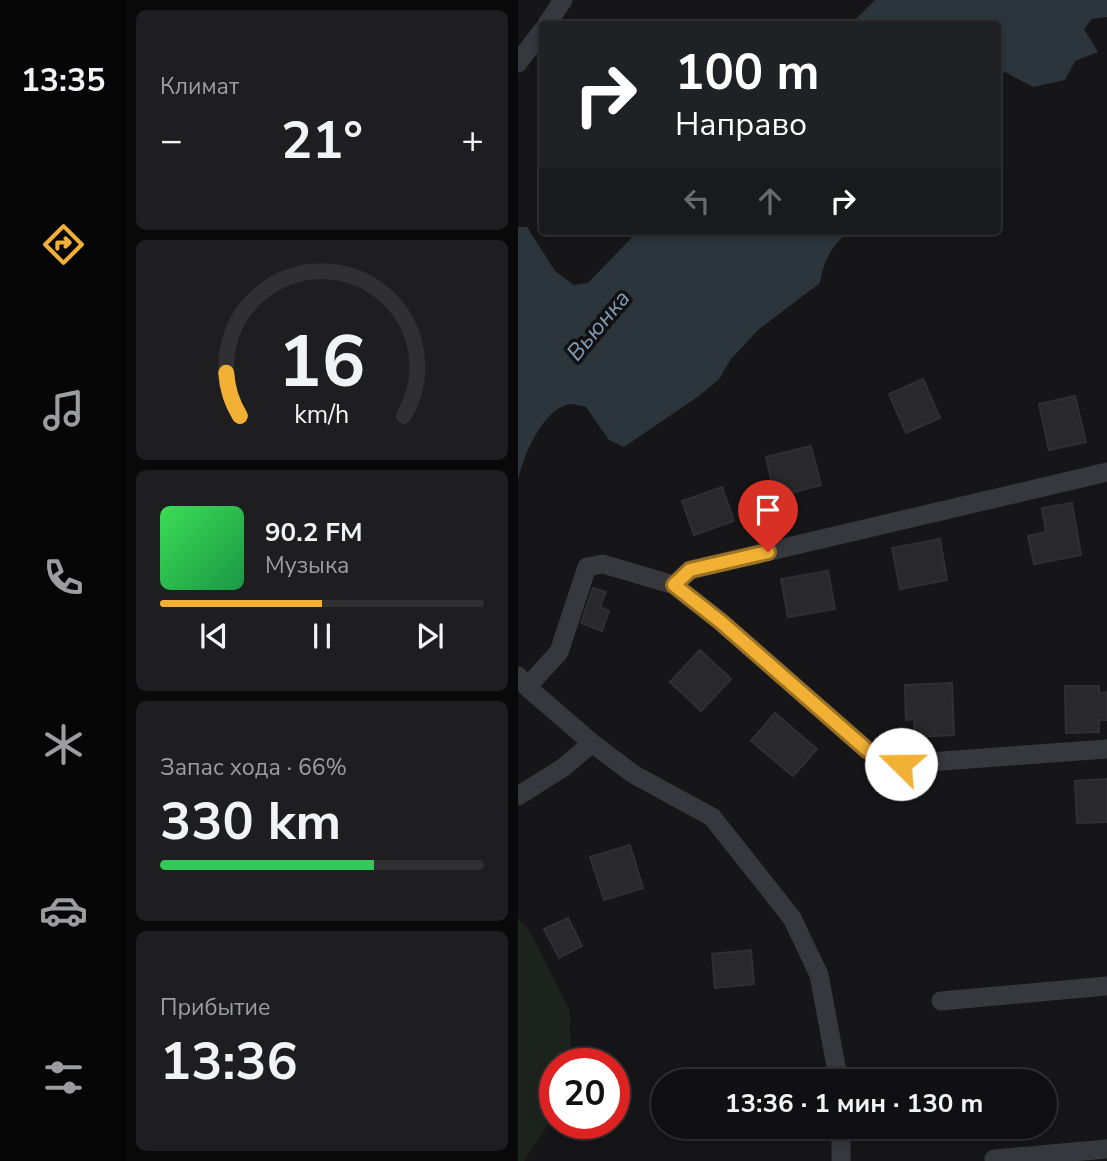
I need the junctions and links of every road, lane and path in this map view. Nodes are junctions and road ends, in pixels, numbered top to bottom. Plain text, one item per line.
1 (563, 0) edge
2 (549, 21) edge
3 (539, 35) edge
4 (518, 63) edge
5 (1107, 472) edge
6 (674, 585) junction
7 (522, 682) edge
8 (592, 743) junction
9 (1107, 749) edge
10 (518, 796) edge
11 (1107, 986) edge
12 (941, 1001) dead end
13 (837, 1069) edge
14 (841, 1139) edge
15 (1107, 1149) edge
16 (995, 1159) dead end
17 (841, 1161) edge

1 - 2 street
3 - 4 street
5 - 6 street
6 - 7 street
6 - 9 street
7 - 8 street
8 - 10 street
8 - 13 street
11 - 12 street
14 - 17 street
15 - 16 street

